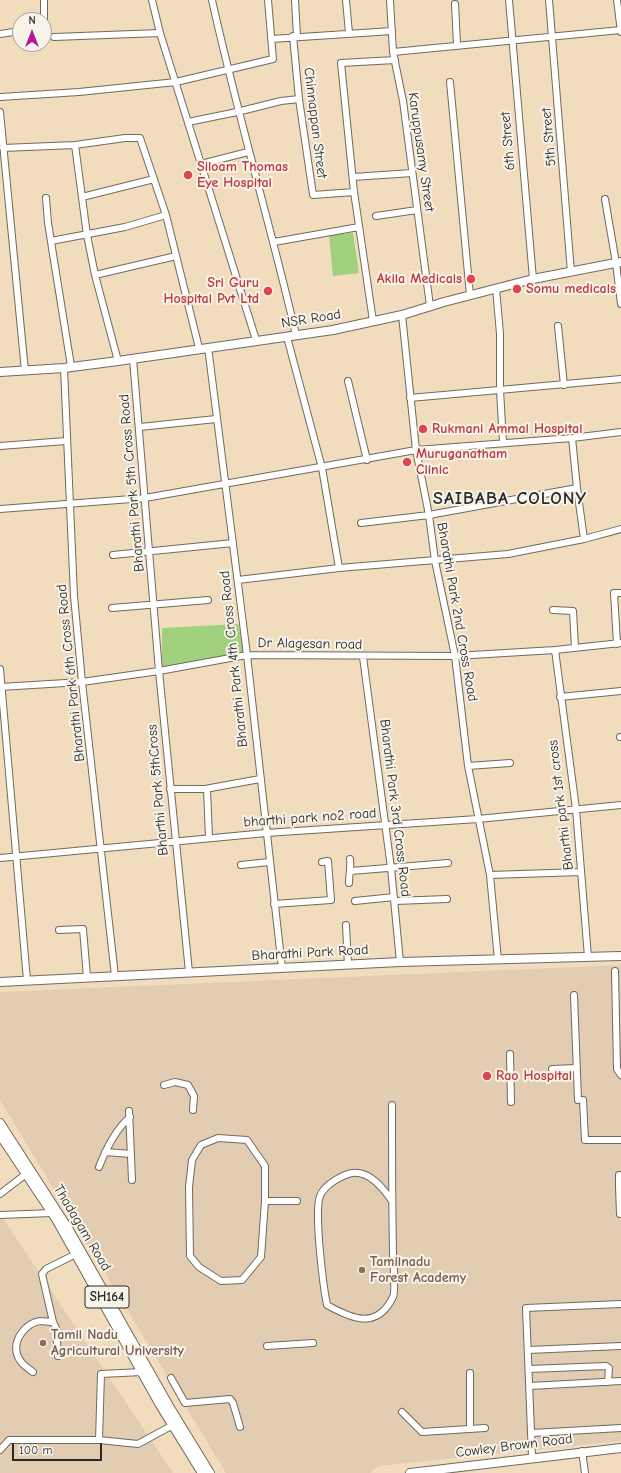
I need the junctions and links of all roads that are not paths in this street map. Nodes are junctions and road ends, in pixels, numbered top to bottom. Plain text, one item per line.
1 (44, 0) edge
2 (152, 0) edge
3 (212, 0) edge
4 (268, 0) edge
5 (294, 0) edge
6 (346, 0) edge
7 (390, 0) edge
8 (509, 0) edge
9 (549, 0) edge
10 (616, 0) edge
11 (455, 4) dead end
12 (44, 12) edge
13 (392, 31) junction
14 (621, 31) edge
15 (12, 32) edge
16 (160, 33) junction
17 (349, 33) junction
18 (0, 34) edge
19 (295, 36) junction
20 (54, 37) dead end
21 (552, 37) junction
22 (271, 39) junction
23 (512, 40) junction
24 (457, 44) junction
25 (393, 52) junction
26 (395, 60) junction
27 (229, 70) junction
28 (176, 82) junction
29 (450, 82) dead end
30 (0, 97) edge
31 (299, 99) junction
32 (0, 112) edge
33 (238, 112) junction
34 (188, 122) junction
35 (75, 145) junction
36 (4, 148) junction
37 (248, 152) junction
38 (200, 164) junction
39 (412, 173) junction
40 (353, 177) junction
41 (154, 179) junction
42 (354, 192) junction
43 (82, 197) junction
44 (46, 198) dead end
45 (605, 199) dead end
46 (417, 210) junction
47 (166, 215) junction
48 (376, 216) dead end
49 (359, 227) junction
50 (87, 234) junction
51 (51, 241) junction
52 (274, 242) junction
53 (176, 256) junction
54 (619, 263) edge
55 (571, 272) junction
56 (95, 275) junction
57 (533, 279) junction
58 (496, 288) junction
59 (470, 295) junction
60 (621, 304) edge
61 (430, 306) junction
62 (402, 315) junction
63 (373, 320) junction
64 (558, 326) dead end
65 (296, 335) junction
66 (287, 337) junction
67 (256, 340) junction
68 (208, 347) junction
69 (199, 348) junction
70 (134, 359) junction
71 (118, 361) junction
72 (67, 367) junction
73 (25, 371) junction
74 (0, 372) edge
75 (621, 379) edge
76 (348, 381) dead end
77 (564, 385) junction
78 (500, 390) junction
79 (410, 398) junction
80 (216, 419) junction
81 (140, 427) junction
82 (621, 432) edge
83 (572, 438) junction
84 (66, 441) junction
85 (503, 442) junction
86 (0, 446) edge
87 (416, 450) junction
88 (367, 460) junction
89 (322, 468) junction
90 (226, 485) junction
91 (577, 488) junction
92 (145, 498) junction
93 (70, 503) junction
94 (0, 509) edge
95 (429, 515) junction
96 (361, 523) dead end
97 (621, 529) edge
98 (584, 538) junction
99 (233, 543) junction
100 (150, 553) junction
101 (113, 555) dead end
102 (434, 561) junction
103 (339, 568) junction
104 (238, 580) junction
105 (621, 593) edge
106 (208, 600) dead end
107 (154, 605) junction
108 (112, 608) dead end
109 (553, 610) dead end
110 (619, 644) edge
111 (575, 648) junction
112 (555, 650) junction
113 (247, 655) junction
114 (455, 656) junction
115 (363, 657) junction
116 (0, 670) edge
117 (159, 671) junction
118 (82, 682) junction
119 (1, 687) edge
120 (621, 691) edge
121 (560, 697) junction
122 (510, 763) dead end
123 (468, 766) junction
124 (260, 779) junction
125 (170, 789) junction
126 (207, 789) junction
127 (621, 805) edge
128 (576, 809) junction
129 (478, 820) junction
130 (386, 824) junction
131 (266, 833) junction
132 (209, 838) junction
133 (175, 840) junction
134 (102, 847) junction
135 (16, 856) junction
136 (0, 858) edge
137 (350, 859) dead end
138 (270, 862) junction
139 (322, 862) dead end
140 (448, 863) dead end
141 (241, 865) dead end
142 (391, 868) junction
143 (351, 871) junction
144 (581, 872) junction
145 (490, 875) junction
146 (349, 883) dead end
147 (395, 899) junction
148 (447, 899) dead end
149 (355, 901) dead end
150 (274, 904) junction
151 (346, 925) dead end
152 (59, 930) dead end
153 (621, 956) edge
154 (588, 957) junction
155 (498, 960) junction
156 (400, 962) junction
157 (348, 965) junction
158 (282, 968) junction
159 (615, 971) dead end
160 (189, 972) junction
161 (115, 976) junction
162 (87, 977) junction
163 (27, 980) junction
164 (0, 982) edge
165 (574, 995) dead end
166 (618, 1012) edge
167 (619, 1042) edge
168 (510, 1054) dead end
169 (576, 1068) junction
170 (552, 1070) dead end
171 (621, 1075) edge
172 (164, 1084) dead end
173 (511, 1102) dead end
174 (392, 1105) dead end
175 (193, 1110) dead end
176 (0, 1123) edge
177 (0, 1135) edge
178 (621, 1140) edge
179 (105, 1152) junction
180 (131, 1154) junction
181 (99, 1167) dead end
182 (26, 1174) junction
183 (619, 1174) dead end
184 (132, 1180) dead end
185 (620, 1187) edge
186 (0, 1194) edge
187 (265, 1201) junction
188 (297, 1201) dead end
189 (392, 1201) junction
190 (52, 1213) junction
191 (620, 1214) edge
192 (0, 1215) edge
193 (76, 1254) junction
194 (621, 1304) edge
195 (53, 1322) junction
196 (313, 1343) dead end
197 (267, 1346) dead end
198 (621, 1346) edge
199 (528, 1350) junction
200 (58, 1356) dead end
201 (529, 1368) junction
202 (33, 1372) dead end
203 (142, 1372) junction
204 (470, 1373) dead end
205 (171, 1378) dead end
206 (621, 1381) edge
207 (608, 1382) junction
208 (530, 1386) junction
209 (402, 1412) dead end
210 (173, 1425) junction
211 (240, 1427) dead end
212 (485, 1428) dead end
213 (621, 1428) edge
214 (470, 1429) junction
215 (532, 1433) junction
216 (99, 1440) junction
217 (621, 1448) edge
218 (0, 1450) edge
219 (582, 1451) junction
220 (532, 1457) junction
221 (415, 1472) edge
222 (202, 1473) edge
223 (210, 1473) edge
224 (585, 1473) edge

1 - 12 street
2 - 16 street
3 - 27 street
4 - 22 street
5 - 19 street, Chinnappan Street
6 - 17 street
7 - 13 street, Karuppusamy Street
8 - 23 street, 6th Street
9 - 21 street, 5th Street
10 - 14 street
11 - 24 street
13 - 17 street
13 - 25 street, Karuppusamy Street
14 - 21 street
15 - 18 street
16 - 20 street
16 - 28 street
17 - 19 street
19 - 22 street
19 - 31 street, Chinnappan Street
21 - 23 street
21 - 55 street, 5th Street
22 - 27 street
23 - 24 street
23 - 57 street, 6th Street
24 - 25 street
25 - 26 street, Karuppusamy Street
26 - 39 street, Karuppusamy Street
26 - 40 street
27 - 28 street
27 - 33 street
28 - 30 street
28 - 34 street
29 - 59 street
31 - 33 street
31 - 42 street, Chinnappan Street
32 - 36 street
33 - 34 street
33 - 37 street
34 - 38 street
35 - 36 street
35 - 41 street
35 - 43 street
36 - 73 street
37 - 38 street
37 - 52 street
38 - 67 street
39 - 40 street
39 - 46 street, Karuppusamy Street
40 - 42 street
41 - 43 street
41 - 47 street
42 - 49 street
43 - 50 street
44 - 51 street, Bharathi Park 6th Cross Road
45 - 54 street
46 - 48 street
46 - 61 street, Karuppusamy Street
47 - 50 street
47 - 53 street
49 - 52 street
49 - 63 street
50 - 51 street
50 - 56 street
51 - 72 street, Bharathi Park 6th Cross Road
52 - 65 street
53 - 56 street
53 - 69 street
54 - 55 main road, NSR Road
54 - 60 street
55 - 57 main road, NSR Road
56 - 71 street
57 - 58 main road, NSR Road
58 - 59 main road, NSR Road
58 - 78 street
59 - 61 main road, NSR Road
61 - 62 main road, NSR Road
62 - 63 main road, NSR Road
62 - 79 street, Bharathi Park 2nd Cross Road
63 - 65 main road, NSR Road
64 - 77 street
65 - 66 main road, NSR Road
66 - 67 main road, NSR Road
66 - 89 street
67 - 68 main road, NSR Road
68 - 69 main road, NSR Road
68 - 80 street, Bharathi Park 4th Cross Road
69 - 70 main road, NSR Road
70 - 71 main road, NSR Road
70 - 81 street, Bharathi Park 5th Cross Road
71 - 72 main road, NSR Road
72 - 73 main road, NSR Road
72 - 84 street, Bharathi Park 6th Cross Road
73 - 74 main road, NSR Road
75 - 77 street
76 - 88 street
77 - 78 street
78 - 79 street
78 - 85 street
79 - 87 street, Bharathi Park 2nd Cross Road
80 - 81 street
80 - 90 street, Bharathi Park 4th Cross Road
81 - 92 street, Bharathi Park 5th Cross Road
82 - 83 street
83 - 85 street
83 - 91 street
84 - 86 street
84 - 93 street, Bharathi Park 6th Cross Road
85 - 87 street
87 - 88 street
87 - 95 street, Bharathi Park 2nd Cross Road
88 - 89 street
89 - 90 street
89 - 103 street
90 - 92 street
90 - 99 street, Bharathi Park 4th Cross Road
91 - 95 street
91 - 98 street
92 - 93 street
92 - 100 street, Bharathi Park 5th Cross Road
93 - 94 street
93 - 118 street, Bharathi Park 6th Cross Road
95 - 96 street
95 - 102 street, Bharathi Park 2nd Cross Road
97 - 98 street
98 - 102 street
99 - 100 street
99 - 104 street, Bharathi Park 4th Cross Road
100 - 101 street
100 - 107 street, Bharathi Park 5th Cross Road
102 - 103 street
102 - 114 street, Bharathi Park 2nd Cross Road
103 - 104 street
104 - 113 street, Bharathi Park 4th Cross Road
105 - 110 street
106 - 107 street
107 - 108 street
107 - 117 street, Bharthi Park 5thCross
109 - 111 street
110 - 111 street, Dr Alagesan road
111 - 112 street, Dr Alagesan road
112 - 114 street, Dr Alagesan road
112 - 121 street, Bharthi park 1st cross
113 - 115 street, Dr Alagesan road
113 - 117 street, Dr Alagesan road
113 - 124 street, Bharathi Park 4th Cross Road
114 - 115 street, Dr Alagesan road
114 - 123 street, Bharathi Park 2nd Cross Road
115 - 130 street, Bharathi Park 3rd Cross Road
116 - 119 street
117 - 118 street, Dr Alagesan road
117 - 125 street, Bharthi Park 5thCross
118 - 119 street, Dr Alagesan road
118 - 134 street, Bharathi Park 6th Cross Road
119 - 135 street
120 - 121 street
121 - 128 street, Bharthi park 1st cross
122 - 123 street
123 - 129 street, Bharathi Park 2nd Cross Road
124 - 126 street
124 - 131 street, Bharathi Park 4th Cross Road
125 - 126 street
125 - 133 street, Bharthi Park 5thCross
126 - 132 street
127 - 128 street, bharthi park no2 road
128 - 129 street, bharthi park no2 road
128 - 144 street, Bharthi park 1st cross
129 - 130 street, bharthi park no2 road
129 - 145 street, Bharathi Park 2nd Cross Road
130 - 131 street, bharthi park no2 road
130 - 142 street, Bharathi Park 3rd Cross Road
131 - 132 street, bharthi park no2 road
131 - 138 street, Bharathi Park 4th Cross Road
132 - 133 street, bharthi park no2 road
133 - 134 street, bharthi park no2 road
133 - 160 street, Bharthi Park 5thCross
134 - 135 street, bharthi park no2 road
134 - 161 street, Bharathi Park 6th Cross Road
135 - 136 street, bharthi park no2 road
135 - 163 street
137 - 143 street
138 - 141 street
138 - 150 street, Bharathi Park 4th Cross Road
139 - 150 street
140 - 142 street
142 - 143 street
142 - 147 street, Bharathi Park 3rd Cross Road
143 - 146 street
144 - 145 street
144 - 154 street, Bharthi park 1st cross
145 - 155 street, Bharathi Park 2nd Cross Road
147 - 148 street
147 - 149 street
147 - 156 street, Bharathi Park 3rd Cross Road
150 - 158 street, Bharathi Park 4th Cross Road
151 - 157 street
152 - 162 street
153 - 154 main road, Bharathi Park Road
154 - 155 main road, Bharathi Park Road
155 - 156 main road, Bharathi Park Road
156 - 157 main road, Bharathi Park Road
157 - 158 main road, Bharathi Park Road
158 - 160 main road, Bharathi Park Road
159 - 166 street
160 - 161 main road, Bharathi Park Road
161 - 162 main road, Bharathi Park Road
162 - 163 main road, Bharathi Park Road
163 - 164 main road, Bharathi Park Road
165 - 169 street
166 - 167 street
167 - 171 street
168 - 173 street
169 - 170 street
169 - 178 street
172 - 175 street
174 - 189 street
176 - 223 main road, Thadagam Road / SH164
177 - 182 main road, Thadagam Road / SH164
179 - 180 street
179 - 180 street
179 - 181 street
180 - 184 street
182 - 186 street
182 - 190 main road, Thadagam Road / SH164
183 - 185 street
185 - 191 street
187 - 187 street
187 - 188 street
189 - 189 street
190 - 192 street
190 - 193 main road, Thadagam Road / SH164
193 - 195 street
193 - 203 main road, Thadagam Road / SH164
194 - 199 street
195 - 200 street
195 - 202 street
196 - 197 street
198 - 199 street
199 - 201 street
201 - 207 street
201 - 208 street
203 - 210 main road, Thadagam Road / SH164
203 - 216 street
204 - 214 street
205 - 211 street
206 - 207 street
207 - 208 street
208 - 215 street
209 - 214 street
210 - 216 street
210 - 222 main road, Thadagam Road / SH164
212 - 214 street
213 - 215 street
215 - 220 street
216 - 218 street
217 - 219 main road, Cowley Brown Road
219 - 220 main road, Cowley Brown Road
219 - 224 street
220 - 221 main road, Cowley Brown Road

